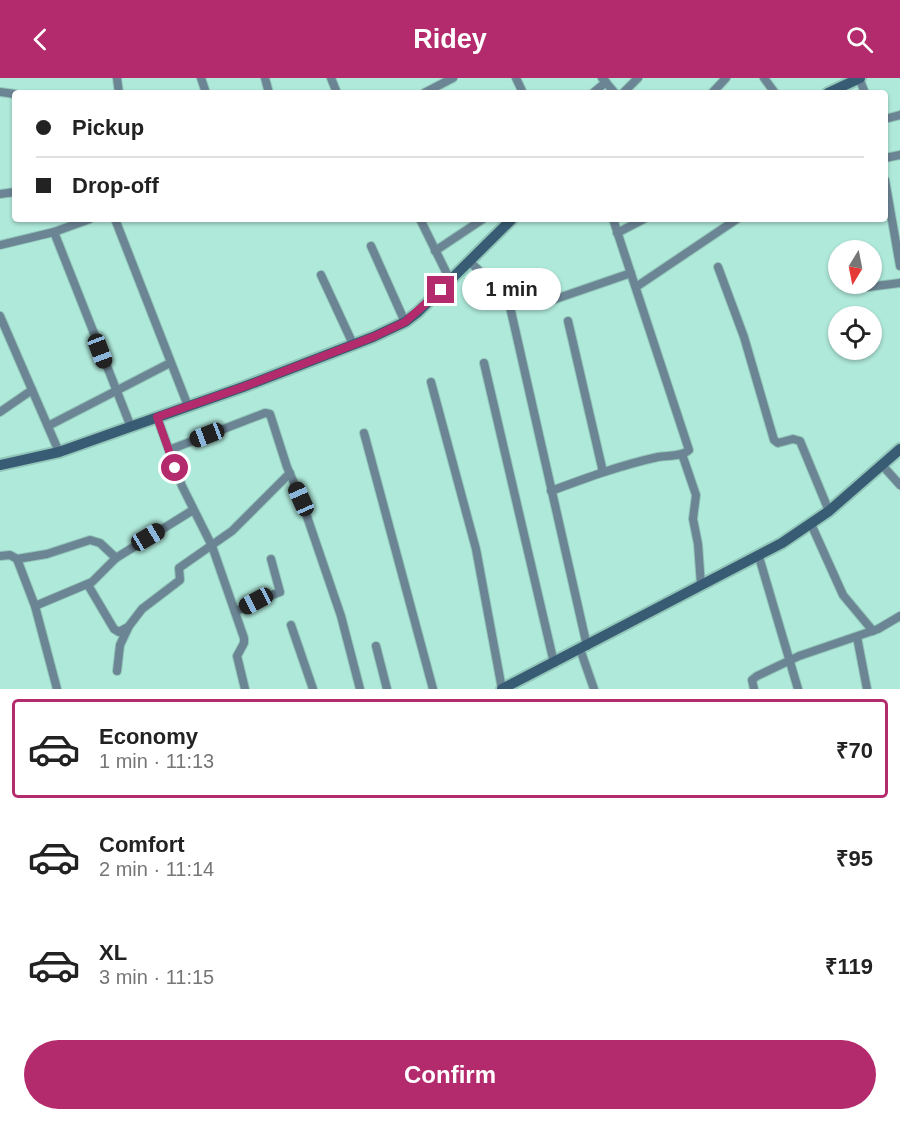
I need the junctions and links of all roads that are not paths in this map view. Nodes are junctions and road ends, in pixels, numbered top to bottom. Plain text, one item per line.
1 (453, 78) edge
2 (639, 78) edge
3 (726, 78) edge
4 (859, 78) edge
5 (430, 90) edge
6 (626, 90) edge
7 (715, 90) edge
8 (834, 90) edge
9 (888, 197) edge
10 (82, 222) edge
11 (116, 222) edge
12 (421, 222) edge
13 (478, 222) edge
14 (509, 222) edge
15 (613, 222) edge
16 (638, 222) edge
17 (733, 222) edge
18 (54, 232) junction
19 (617, 233) junction
20 (0, 245) edge
21 (371, 246) dead end
22 (435, 251) junction
23 (469, 261) junction
24 (900, 266) edge
25 (718, 267) dead end
26 (631, 273) junction
27 (321, 275) dead end
28 (450, 280) junction
29 (900, 282) edge
30 (882, 285) edge
31 (636, 287) junction
32 (504, 294) junction
33 (1, 319) edge
34 (568, 321) dead end
35 (405, 322) junction
36 (353, 344) junction
37 (170, 363) junction
38 (484, 363) dead end
39 (431, 382) dead end
40 (32, 390) junction
41 (115, 391) junction
42 (188, 406) junction
43 (0, 412) edge
44 (157, 417) junction
45 (48, 426) junction
46 (131, 427) junction
47 (364, 433) dead end
48 (166, 442) junction
49 (900, 449) edge
50 (59, 452) junction
51 (682, 454) junction
52 (0, 465) edge
53 (882, 465) junction
54 (603, 472) junction
55 (290, 473) junction
56 (900, 485) edge
57 (550, 491) junction
58 (193, 510) junction
59 (829, 511) junction
60 (811, 524) junction
61 (212, 546) junction
62 (0, 556) edge
63 (759, 557) junction
64 (116, 558) junction
65 (17, 559) junction
66 (271, 559) dead end
67 (88, 585) junction
68 (701, 585) junction
69 (35, 606) junction
70 (235, 612) junction
71 (900, 616) edge
72 (291, 626) dead end
73 (128, 627) junction
74 (873, 631) junction
75 (857, 637) junction
76 (376, 645) dead end
77 (583, 647) junction
78 (789, 660) junction
79 (554, 663) junction
80 (117, 671) dead end
81 (57, 689) edge
82 (245, 689) edge
83 (313, 689) edge
84 (360, 689) edge
85 (387, 689) edge
86 (433, 689) edge
87 (502, 689) edge
88 (594, 689) edge
89 (754, 689) edge
90 (798, 689) edge
91 (867, 689) edge

1 - 5 street
2 - 6 street
3 - 7 street
4 - 8 street
9 - 24 street
10 - 18 street
11 - 37 street
12 - 22 street
13 - 22 street
14 - 23 street
15 - 19 street
16 - 19 street
17 - 31 street
18 - 20 street
18 - 41 street
19 - 26 street
21 - 35 street
22 - 28 street
23 - 28 street
23 - 32 street
25 - 59 street
26 - 31 street
26 - 32 street
27 - 36 street
28 - 35 street
29 - 30 street
31 - 51 street
32 - 57 street
33 - 40 street
34 - 54 street
35 - 36 street
36 - 42 street
37 - 41 street
37 - 42 street
38 - 79 street
39 - 87 street
40 - 43 street
40 - 45 street
41 - 45 street
41 - 46 street
42 - 44 street
44 - 46 street
44 - 48 street
45 - 50 street
46 - 50 street
47 - 86 street
48 - 55 street
48 - 58 street
49 - 53 street
50 - 52 street
51 - 54 street
51 - 68 street
53 - 56 street
53 - 59 street
54 - 57 street
55 - 61 street
55 - 84 street
57 - 77 street
58 - 61 street
58 - 64 street
59 - 60 street
60 - 63 street
60 - 74 street
61 - 70 street
61 - 73 street
62 - 65 street
63 - 68 street
63 - 78 street
64 - 65 street
64 - 67 street
65 - 69 street
66 - 70 street
67 - 69 street
67 - 73 street
68 - 77 street
69 - 81 street
70 - 82 street
71 - 74 street
72 - 83 street
73 - 80 street
74 - 75 street
75 - 78 street
75 - 91 street
76 - 85 street
77 - 79 street
77 - 88 street
78 - 89 street
78 - 90 street
79 - 87 street

